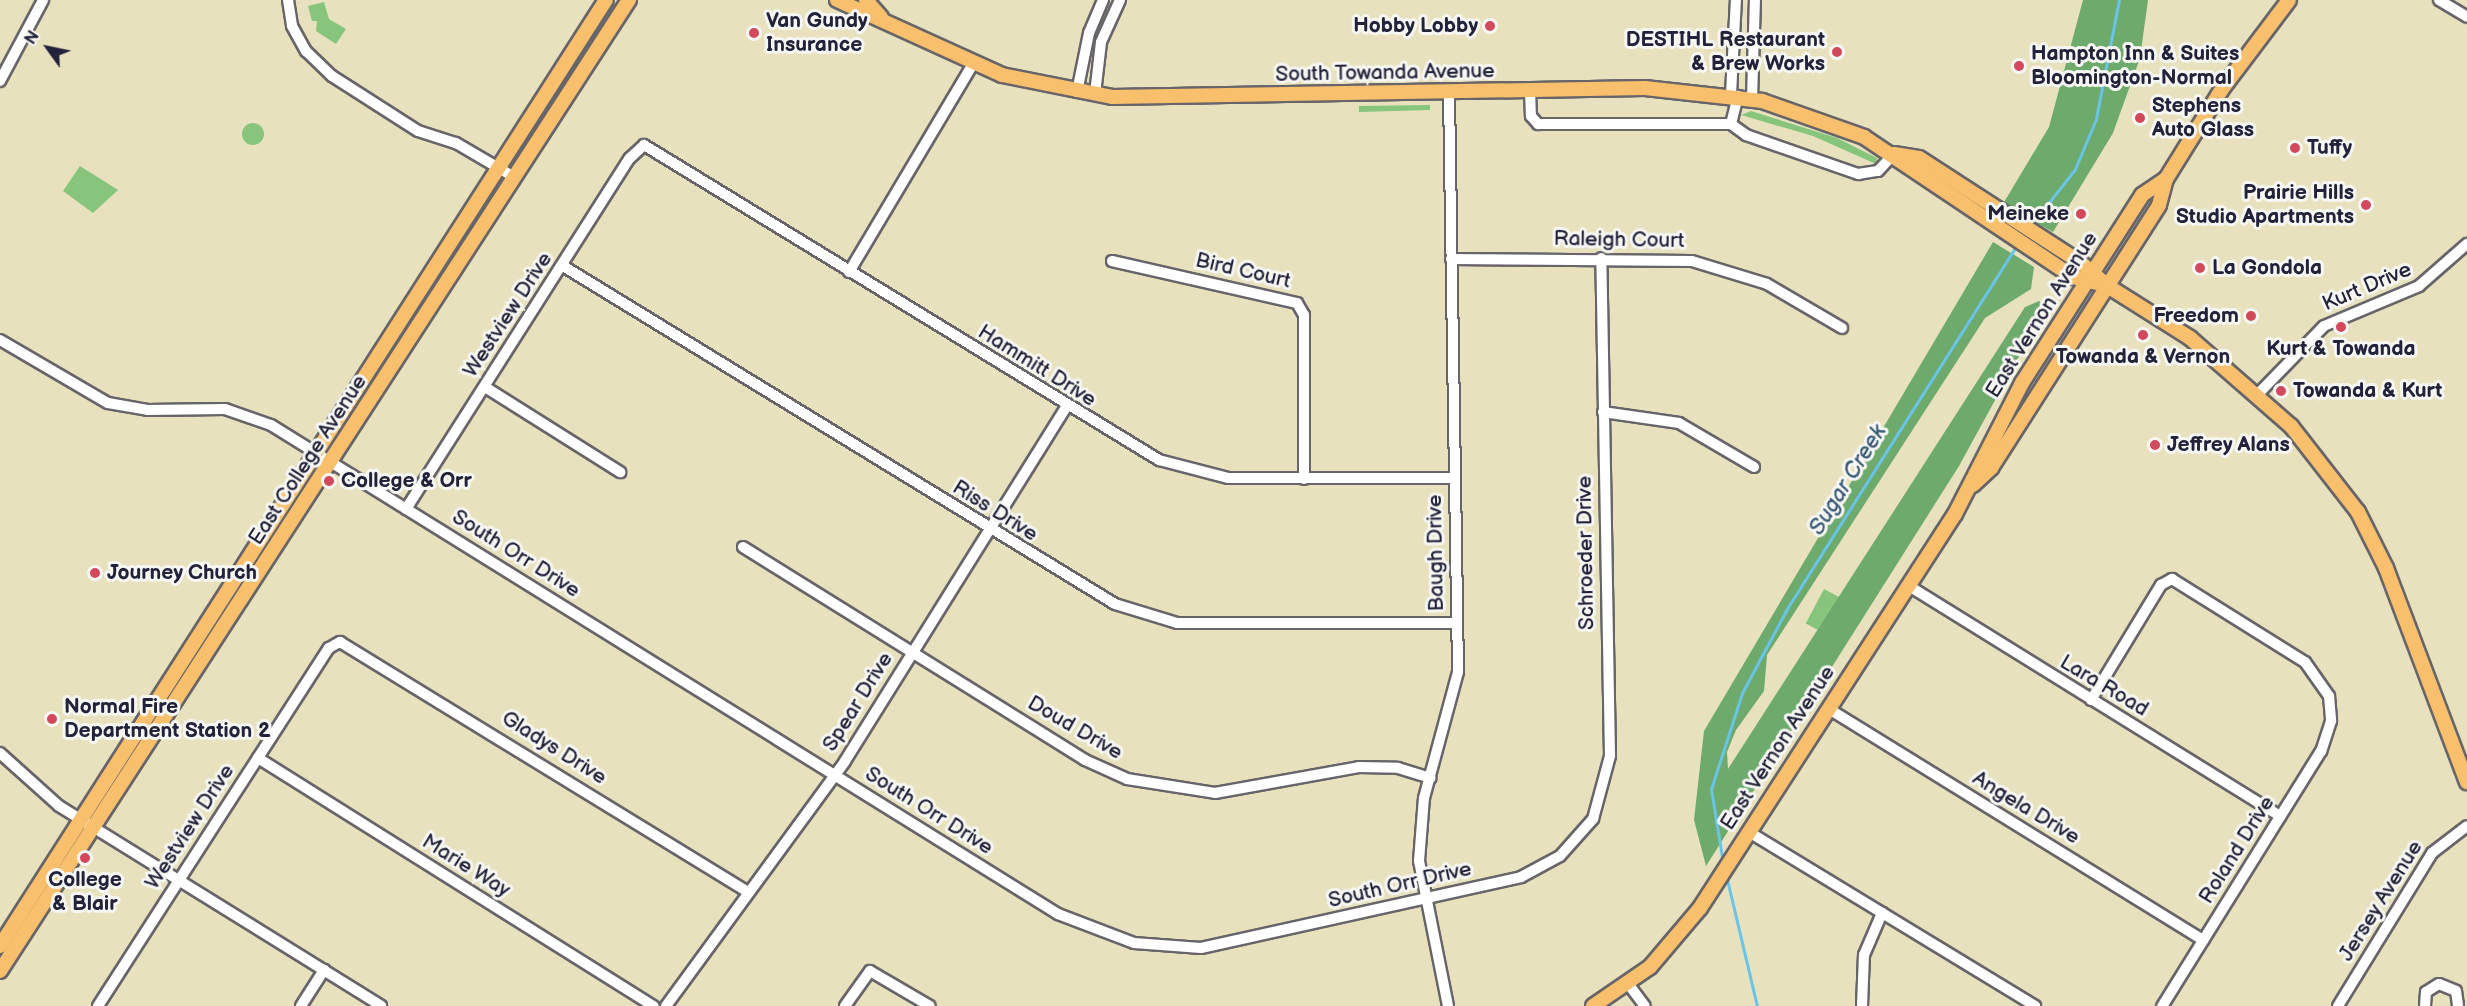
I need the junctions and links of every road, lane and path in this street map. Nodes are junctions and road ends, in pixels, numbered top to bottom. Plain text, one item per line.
1 (44, 0) edge
2 (288, 0) edge
3 (606, 0) edge
4 (629, 0) edge
5 (837, 0) edge
6 (866, 0) edge
7 (1103, 0) edge
8 (1120, 0) edge
9 (1736, 0) edge
10 (1755, 0) edge
11 (2289, 0) edge
12 (2439, 0) edge
13 (881, 17) junction
14 (2467, 17) edge
15 (973, 64) junction
16 (0, 81) edge
17 (1530, 90) junction
18 (1077, 92) junction
19 (1449, 92) junction
20 (1095, 94) junction
21 (1734, 95) junction
22 (1752, 99) junction
23 (1731, 124) junction
24 (644, 145) joint
25 (1894, 154) junction
26 (498, 167) junction
27 (514, 177) junction
28 (2166, 179) junction
29 (2467, 244) edge
30 (1601, 258) junction
31 (1451, 259) junction
32 (1112, 261) dead end
33 (563, 266) junction
34 (849, 272) junction
35 (2090, 278) junction
36 (2106, 285) junction
37 (1842, 328) dead end
38 (0, 340) edge
39 (485, 387) junction
40 (2259, 393) junction
41 (1066, 407) junction
42 (1603, 412) junction
43 (315, 452) junction
44 (331, 462) junction
45 (1754, 467) dead end
46 (620, 472) dead end
47 (1454, 478) junction
48 (1304, 479) junction
49 (1971, 487) junction
50 (406, 509) junction
51 (988, 530) junction
52 (743, 547) dead end
53 (1909, 586) junction
54 (1456, 623) junction
55 (338, 643) joint
56 (912, 653) junction
57 (2091, 700) junction
58 (1828, 709) junction
59 (0, 753) edge
60 (258, 758) junction
61 (835, 775) junction
62 (1430, 778) junction
63 (2467, 782) edge
64 (2280, 816) junction
65 (80, 819) junction
66 (2467, 826) edge
67 (95, 830) junction
68 (1748, 834) junction
69 (1579, 839) joint
70 (179, 880) junction
71 (748, 892) junction
72 (1425, 901) junction
73 (1882, 913) junction
74 (2204, 940) junction
75 (0, 946) edge
76 (324, 970) junction
77 (0, 971) edge
78 (1629, 985) junction
79 (98, 1006) edge
80 (301, 1006) edge
81 (381, 1006) edge
82 (654, 1006) edge
83 (666, 1006) edge
84 (845, 1006) edge
85 (930, 1006) edge
86 (1448, 1006) edge
87 (1593, 1006) edge
88 (1645, 1006) edge
89 (1862, 1006) edge
90 (2035, 1006) edge
91 (2162, 1006) edge
92 (2338, 1006) edge
93 (2425, 1006) edge
94 (2458, 1006) edge

1 - 16 street
2 - 26 street
3 - 26 main road, East College Avenue
4 - 27 main road, East College Avenue
5 - 13 main road, South Towanda Avenue
6 - 13 main road, South Towanda Avenue
7 - 18 street
8 - 20 street
9 - 21 street
10 - 22 street
11 - 28 main road, East Vernon Avenue
12 - 14 street
13 - 15 main road, South Towanda Avenue
15 - 18 main road, South Towanda Avenue
15 - 34 street
17 - 19 main road, South Towanda Avenue
17 - 21 main road, South Towanda Avenue
17 - 23 street
18 - 20 main road, South Towanda Avenue
19 - 20 main road, South Towanda Avenue
19 - 31 street, Baugh Drive
21 - 22 main road, South Towanda Avenue
21 - 23 street
22 - 25 main road, South Towanda Avenue
23 - 25 street
24 - 33 street, Westview Drive
24 - 34 street, Hammitt Drive
25 - 35 main road, South Towanda Avenue
25 - 35 main road, South Towanda Avenue
26 - 27 street
26 - 43 main road, East College Avenue
27 - 44 main road, East College Avenue
28 - 35 main road, East Vernon Avenue
28 - 36 main road, East Vernon Avenue
29 - 40 street, Kurt Drive
30 - 31 street, Raleigh Court
30 - 37 street, Raleigh Court
30 - 42 street, Schroeder Drive
31 - 47 street, Baugh Drive
32 - 48 street, Bird Court
33 - 39 street, Westview Drive
33 - 51 street, Riss Drive
34 - 41 street, Hammitt Drive
35 - 36 main road, South Towanda Avenue
35 - 49 main road, East Vernon Avenue
36 - 40 main road
36 - 49 main road, East Vernon Avenue
38 - 43 street, South Orr Drive
39 - 46 street
39 - 50 street, Westview Drive
40 - 63 main road
41 - 48 street, Hammitt Drive
41 - 51 street, Spear Drive
42 - 45 street
42 - 69 street, Schroeder Drive
43 - 44 street, South Orr Drive
43 - 65 main road, East College Avenue
44 - 50 street, South Orr Drive
44 - 67 main road, East College Avenue
47 - 48 street, Hammitt Drive
47 - 54 street, Baugh Drive
49 - 53 main road, East Vernon Avenue
50 - 61 street, South Orr Drive
51 - 54 street, Riss Drive
51 - 56 street, Spear Drive
52 - 56 street, Doud Drive
53 - 57 street, Lara Road
53 - 58 main road, East Vernon Avenue
54 - 62 street, Baugh Drive
55 - 60 street, Westview Drive
55 - 71 street, Gladys Drive
56 - 61 street, Spear Drive
56 - 62 street, Doud Drive
57 - 64 street, Lara Road
57 - 64 street, Roland Drive
58 - 68 main road, East Vernon Avenue
58 - 74 street, Angela Drive
59 - 65 street
60 - 70 street, Westview Drive
60 - 82 street, Marie Way
61 - 71 street, Spear Drive
61 - 72 street, South Orr Drive
62 - 72 street, Baugh Drive
64 - 74 street, Roland Drive
65 - 67 street
65 - 75 main road, East College Avenue
66 - 92 street, Jersey Avenue
67 - 70 street
67 - 77 main road, East College Avenue
68 - 73 street
68 - 78 main road, East Vernon Avenue
69 - 72 street, South Orr Drive
70 - 76 street
70 - 79 street, Westview Drive
71 - 83 street, Spear Drive
72 - 86 street, Baugh Drive
73 - 89 street
73 - 90 street
74 - 91 street, Roland Drive
76 - 80 street
76 - 81 street
78 - 87 main road, East Vernon Avenue
78 - 88 street
84 - 85 street
93 - 94 street

